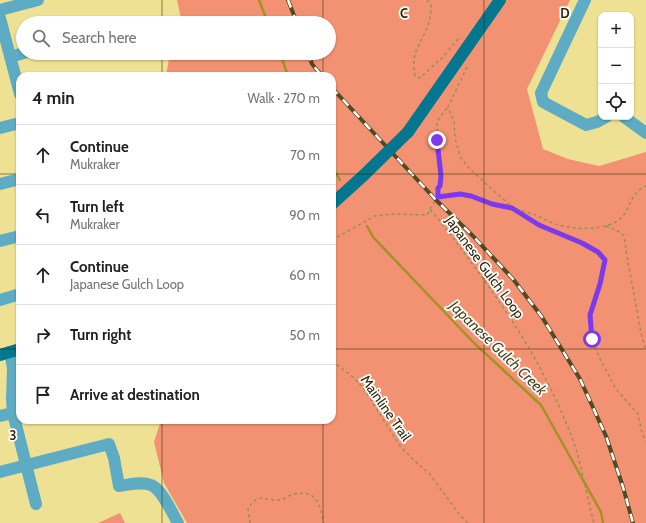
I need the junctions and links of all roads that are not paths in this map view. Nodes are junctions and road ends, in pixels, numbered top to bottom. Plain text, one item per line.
1 (38, 0) edge
2 (500, 0) edge
3 (585, 0) edge
4 (0, 10) edge
5 (0, 18) edge
6 (16, 55) edge
7 (10, 57) junction
8 (16, 79) edge
9 (601, 120) edge
10 (628, 120) edge
11 (16, 124) edge
12 (0, 128) edge
13 (646, 133) edge
14 (16, 180) edge
15 (0, 184) edge
16 (336, 200) edge
17 (16, 237) edge
18 (0, 241) edge
19 (16, 295) edge
20 (0, 300) edge
21 (10, 352) edge
22 (16, 365) edge
23 (16, 373) edge
24 (13, 413) junction
25 (0, 416) edge
26 (26, 465) junction
27 (0, 472) edge
28 (36, 504) dead end
29 (178, 523) edge

1 - 4 street
2 - 16 main road, bridge
3 - 9 street
5 - 7 street
6 - 7 street
7 - 8 street
10 - 13 street
11 - 12 street
14 - 15 street
17 - 18 street
19 - 20 street
21 - 22 street
23 - 24 street
24 - 25 street
24 - 26 street
26 - 27 street
26 - 28 street
26 - 29 street

